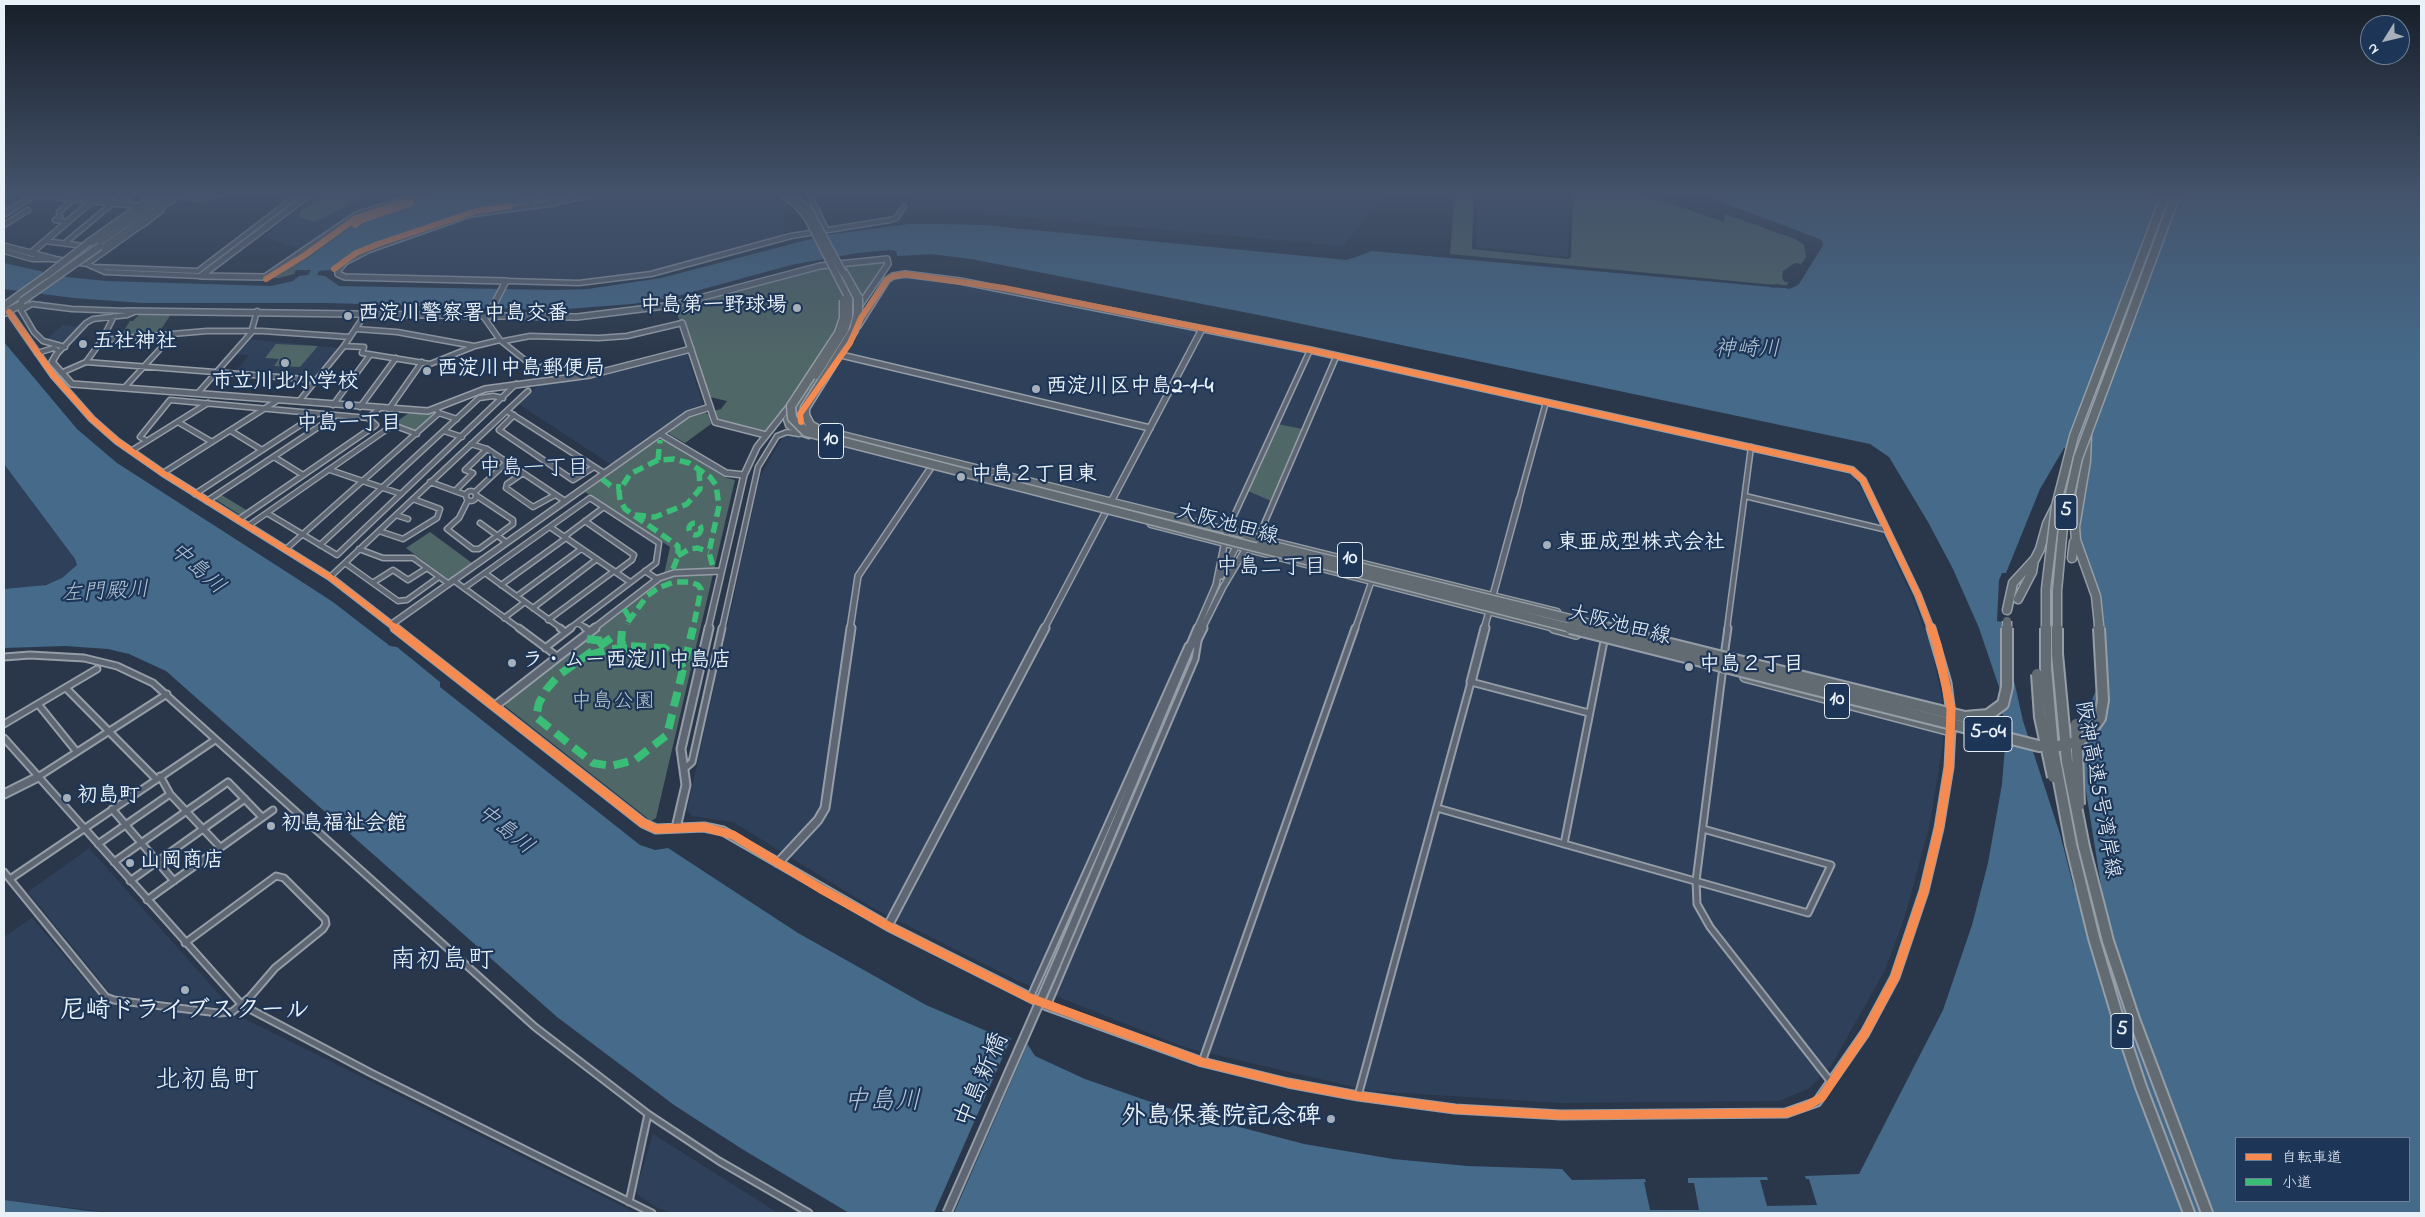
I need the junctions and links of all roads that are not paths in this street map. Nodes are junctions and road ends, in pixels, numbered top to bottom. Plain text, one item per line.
1 (4, 251) edge
2 (22, 251) edge
3 (34, 251) edge
4 (79, 251) edge
5 (80, 251) edge
6 (84, 251) edge
7 (94, 251) edge
8 (99, 251) edge
9 (105, 251) edge
10 (224, 251) edge
11 (235, 251) edge
12 (303, 251) edge
13 (366, 251) edge
14 (739, 251) edge
15 (827, 251) edge
16 (829, 251) edge
17 (2144, 251) edge
18 (2155, 251) edge
19 (31, 253) junction
20 (54, 258) junction
21 (87, 264) junction
22 (63, 265) junction
23 (93, 266) junction
24 (840, 272) junction
25 (47, 275) junction
26 (201, 276) junction
27 (505, 282) junction
28 (28, 300) junction
29 (6, 304) edge
30 (127, 311) junction
31 (257, 311) junction
32 (134, 312) junction
33 (366, 312) junction
34 (5, 314) edge
35 (487, 315) junction
36 (114, 316) junction
37 (682, 323) joint
38 (356, 329) junction
39 (1202, 329) junction
40 (251, 333) junction
41 (173, 334) junction
42 (350, 337) junction
43 (102, 340) junction
44 (502, 341) junction
45 (344, 346) junction
46 (476, 346) junction
47 (52, 347) junction
48 (65, 348) junction
49 (691, 349) junction
50 (1310, 350) junction
51 (37, 353) junction
52 (56, 355) junction
53 (370, 355) junction
54 (841, 355) junction
55 (1336, 357) junction
56 (396, 358) junction
57 (86, 362) junction
58 (422, 362) junction
59 (144, 366) junction
60 (544, 366) dead end
61 (216, 372) junction
62 (61, 373) junction
63 (817, 377) junction
64 (317, 380) junction
65 (516, 384) junction
66 (125, 387) junction
67 (528, 391) dead end
68 (198, 393) junction
69 (812, 397) joint
70 (503, 398) junction
71 (280, 399) junction
72 (300, 400) junction
73 (1546, 402) junction
74 (208, 403) junction
75 (333, 405) junction
76 (360, 407) junction
77 (710, 407) junction
78 (266, 408) junction
79 (379, 409) junction
80 (389, 409) junction
81 (438, 411) junction
82 (507, 411) junction
83 (317, 414) junction
84 (514, 415) junction
85 (336, 416) junction
86 (368, 418) junction
87 (457, 419) junction
88 (178, 422) junction
89 (801, 422) junction
90 (1150, 428) junction
91 (2088, 430) junction
92 (231, 431) junction
93 (444, 431) junction
94 (417, 434) junction
95 (660, 434) junction
96 (766, 435) junction
97 (462, 437) junction
98 (147, 441) junction
99 (212, 442) junction
100 (471, 444) junction
101 (1751, 447) junction
102 (856, 448) junction
103 (487, 449) junction
104 (262, 450) junction
105 (131, 451) junction
106 (274, 457) junction
107 (937, 458) junction
108 (507, 462) junction
109 (594, 467) junction
110 (931, 467) junction
111 (330, 470) junction
112 (163, 473) junction
113 (524, 473) junction
114 (604, 473) junction
115 (304, 475) junction
116 (744, 475) junction
117 (366, 481) junction
118 (430, 482) junction
119 (383, 487) junction
120 (455, 491) junction
121 (196, 494) junction
122 (401, 494) junction
123 (466, 494) junction
124 (476, 494) junction
125 (555, 495) junction
126 (1745, 496) junction
127 (413, 499) junction
128 (468, 500) junction
129 (1519, 500) joint
130 (208, 501) junction
131 (564, 502) junction
132 (1110, 502) junction
133 (2056, 506) junction
134 (604, 507) junction
135 (574, 509) junction
136 (1106, 512) junction
137 (267, 513) junction
138 (396, 515) junction
139 (408, 519) dead end
140 (238, 520) junction
141 (585, 521) junction
142 (480, 523) dead end
143 (248, 526) junction
144 (550, 527) junction
145 (2076, 527) junction
146 (1887, 530) junction
147 (379, 531) junction
148 (1227, 531) junction
149 (304, 535) junction
150 (497, 536) junction
151 (565, 537) junction
152 (1258, 538) junction
153 (1269, 540) junction
154 (506, 542) junction
155 (1225, 544) junction
156 (320, 545) junction
157 (1235, 547) junction
158 (581, 548) junction
159 (286, 549) junction
160 (359, 550) junction
161 (1245, 550) junction
162 (2072, 558) dead end
163 (597, 559) junction
164 (2034, 559) junction
165 (345, 563) junction
166 (1376, 566) junction
167 (427, 568) junction
168 (615, 571) junction
169 (645, 571) junction
170 (721, 571) junction
171 (485, 573) junction
172 (330, 577) junction
173 (439, 577) junction
174 (657, 579) junction
175 (374, 582) junction
176 (451, 582) junction
177 (630, 582) junction
178 (1371, 582) junction
179 (501, 585) junction
180 (1216, 585) junction
181 (464, 588) junction
182 (517, 596) junction
183 (2018, 599) dead end
184 (525, 602) junction
185 (1491, 604) junction
186 (532, 608) junction
187 (2007, 610) dead end
188 (1541, 614) junction
189 (504, 618) junction
190 (548, 620) junction
191 (2007, 621) dead end
192 (578, 623) junction
193 (392, 624) junction
194 (565, 632) junction
195 (590, 632) junction
196 (1197, 636) junction
197 (1604, 641) junction
198 (545, 648) junction
199 (1725, 654) junction
200 (4, 657) edge
201 (558, 657) junction
202 (98, 669) dead end
203 (1723, 671) junction
204 (2037, 674) dead end
205 (1776, 681) junction
206 (1471, 682) junction
207 (66, 688) junction
208 (167, 694) junction
209 (38, 704) junction
210 (495, 706) junction
211 (1951, 709) junction
212 (1590, 714) junction
213 (4, 724) edge
214 (2076, 724) dead end
215 (109, 730) junction
216 (1951, 731) junction
217 (4, 738) edge
218 (215, 740) junction
219 (76, 751) junction
220 (683, 770) junction
221 (38, 777) junction
222 (158, 778) junction
223 (4, 794) edge
224 (170, 794) junction
225 (245, 799) junction
226 (1437, 808) junction
227 (112, 809) junction
228 (273, 810) dead end
229 (2064, 811) junction
230 (186, 812) junction
231 (262, 817) junction
232 (125, 826) junction
233 (84, 828) junction
234 (676, 828) junction
235 (202, 829) junction
236 (1703, 829) junction
237 (141, 843) junction
238 (98, 844) junction
239 (1564, 844) junction
240 (220, 847) junction
241 (2084, 847) junction
242 (158, 861) junction
243 (114, 862) junction
244 (778, 863) junction
245 (4, 872) edge
246 (10, 879) junction
247 (130, 880) junction
248 (174, 881) junction
249 (1696, 881) junction
250 (147, 900) junction
251 (888, 926) junction
252 (185, 943) junction
253 (1030, 998) junction
254 (242, 1005) junction
255 (1047, 1006) junction
256 (1202, 1062) junction
257 (1832, 1083) junction
258 (1358, 1096) junction
259 (648, 1114) junction
260 (629, 1202) junction
261 (652, 1213) edge
262 (809, 1213) edge
263 (947, 1213) edge
264 (2189, 1213) edge
265 (2207, 1213) edge

1 - 20 street
2 - 19 street
3 - 19 street
4 - 25 main road, bridge
5 - 22 main road, bridge
6 - 22 main road, bridge
7 - 34 main road, bridge
8 - 28 main road, bridge
9 - 21 street
10 - 23 street
11 - 26 street
12 - 26 street
13 - 27 street
14 - 27 street
15 - 24 main road, 大阪池田線 / 10, bridge
16 - 24 main road, 大阪池田線 / 10, bridge
17 - 133 highway, 阪神高速5号湾岸線 / 5
18 - 91 highway, 阪神高速5号湾岸線 / 5, bridge
19 - 20 street
20 - 21 street
21 - 23 street
22 - 25 main road, bridge
23 - 26 street
24 - 63 main road, 大阪池田線 / 10, bridge
24 - 188 highway, bridge
24 - 205 highway, bridge
25 - 29 main road
27 - 35 street
28 - 30 street
28 - 34 main road
29 - 34 main road
30 - 32 street
30 - 47 street
31 - 32 street
31 - 33 street
31 - 40 street
32 - 36 street
33 - 35 street
33 - 38 street
34 - 51 street
35 - 44 street
35 - 96 street
36 - 43 street
36 - 48 street
37 - 44 street
37 - 49 street
38 - 42 street
38 - 46 street
39 - 50 street
39 - 54 street
39 - 90 street
40 - 41 street
40 - 42 street
40 - 61 street
41 - 43 street
41 - 59 street
42 - 45 street
43 - 57 street
44 - 46 street
44 - 60 street
45 - 53 street
45 - 64 street
46 - 58 street
47 - 48 street
47 - 51 street
47 - 52 street
48 - 52 street
49 - 65 street
49 - 77 street
50 - 55 street
50 - 148 street
51 - 52 street
51 - 105 street
52 - 62 street
53 - 56 street
53 - 75 street
54 - 69 street
54 - 90 street
55 - 73 street
55 - 152 street
56 - 58 street
56 - 76 street
57 - 59 street
57 - 62 street
58 - 80 street
59 - 61 street
59 - 66 street
61 - 64 street
61 - 68 street
62 - 66 street
63 - 89 main road, 大阪池田線 / 10
63 - 102 main road, 大阪池田線 / 10
64 - 72 street
65 - 70 street
65 - 81 street
66 - 68 street
67 - 82 street
68 - 71 street
69 - 89 street
70 - 87 street
70 - 97 street
71 - 72 street
71 - 78 street
72 - 75 street
73 - 101 street
73 - 129 street
74 - 78 street
74 - 88 street
74 - 98 street
75 - 76 street
76 - 79 street
77 - 95 street
77 - 96 street
78 - 83 street
78 - 92 street
79 - 80 street
79 - 86 street
80 - 81 street
81 - 87 street
81 - 94 street
82 - 84 street
82 - 100 street
83 - 85 street
83 - 104 street
84 - 109 street
84 - 109 street
85 - 86 street
85 - 106 street
86 - 115 street
87 - 93 street
88 - 98 street
88 - 99 street
89 - 107 main road, 大阪池田線 / 10
90 - 132 street
91 - 145 highway, 5-04, bridge
91 - 241 highway, 阪神高速5号湾岸線 / 5, bridge
92 - 99 street
92 - 104 street
93 - 97 street
93 - 119 street
94 - 111 street
94 - 117 street
95 - 114 street
95 - 116 street
96 - 116 street
97 - 122 street
98 - 105 street
99 - 112 street
100 - 103 street
100 - 118 street
101 - 126 street
101 - 146 street
102 - 110 main road, 大阪池田線 / 10
102 - 220 street
103 - 108 street
103 - 120 street
104 - 121 street
105 - 112 street
106 - 115 street
106 - 130 street
107 - 110 street
107 - 132 main road, 大阪池田線 / 10
108 - 113 street
108 - 124 street
109 - 114 street
110 - 136 main road, 大阪池田線 / 10
110 - 244 street
111 - 117 street
111 - 137 street
112 - 121 street
113 - 125 street
113 - 125 street
114 - 131 street
115 - 140 street
116 - 170 street
117 - 119 street
117 - 149 street
118 - 120 street
118 - 127 street
119 - 122 street
119 - 156 street
120 - 123 street
121 - 130 street
122 - 156 street
123 - 124 street
123 - 128 street
124 - 128 street
124 - 150 street
125 - 131 street
126 - 146 street
126 - 199 street
127 - 138 street
127 - 147 street
128 - 150 street
129 - 185 street
130 - 140 street
131 - 135 street
131 - 154 street
132 - 136 street
132 - 148 main road, 大阪池田線 / 10
133 - 164 highway
133 - 229 highway, 阪神高速5号湾岸線 / 5, bridge
134 - 135 street
134 - 141 street
134 - 169 street
135 - 144 street
136 - 155 main road, 大阪池田線 / 10
136 - 251 street
137 - 143 street
137 - 149 street
138 - 139 street
138 - 147 street
140 - 143 street
141 - 151 street
141 - 168 street
142 - 150 street
143 - 159 street
144 - 151 street
144 - 171 street
145 - 162 highway
145 - 205 highway, 5-04, bridge
146 - 211 street
147 - 160 street
148 - 152 main road, 大阪池田線 / 10
148 - 155 street
149 - 156 street
149 - 159 street
150 - 154 street
151 - 158 street
151 - 179 street
152 - 153 main road, 大阪池田線 / 10
152 - 157 street
152 - 161 street
153 - 166 main road, 大阪池田線 / 10
153 - 188 highway, bridge
154 - 176 street
155 - 157 main road, 大阪池田線 / 10
155 - 180 street
157 - 161 main road, 大阪池田線 / 10
157 - 180 street
158 - 163 street
158 - 182 street
159 - 172 street
160 - 165 street
160 - 167 street
161 - 178 main road, 大阪池田線 / 10
161 - 196 street
163 - 168 street
163 - 186 street
164 - 183 highway
164 - 187 highway
165 - 172 street
165 - 175 street
166 - 178 street
166 - 185 main road, 大阪池田線 / 10
167 - 173 street
167 - 175 street
168 - 177 street
168 - 190 street
169 - 174 street
169 - 177 street
170 - 174 street
170 - 220 street
171 - 179 street
171 - 181 street
172 - 193 street
173 - 175 street
173 - 176 street
174 - 195 street
176 - 181 street
176 - 193 street
177 - 192 street
178 - 185 main road, 大阪池田線 / 10
178 - 256 street
179 - 182 street
180 - 196 street
181 - 189 street
182 - 184 street
184 - 186 street
184 - 189 street
185 - 188 highway
185 - 197 main road, 大阪池田線 / 10
185 - 199 main road, 大阪池田線 / 10
185 - 206 street
186 - 190 street
188 - 191 highway, bridge
188 - 205 highway, bridge
189 - 198 street
190 - 194 street
192 - 194 street
192 - 195 street
193 - 210 street
194 - 198 street
195 - 201 street
196 - 253 street
196 - 255 street
196 - 263 street, 中島新橋, bridge
197 - 203 main road, 大阪池田線 / 10
197 - 212 street
198 - 201 street
199 - 203 street
199 - 211 main road, 大阪池田線 / 10
200 - 208 street
201 - 210 street
202 - 207 street
203 - 216 main road, 大阪池田線 / 10
203 - 236 street
204 - 229 highway, bridge
206 - 212 street
206 - 226 street
207 - 209 street
207 - 215 street
208 - 215 street
208 - 218 street
209 - 213 street
209 - 219 street
210 - 234 street
211 - 216 street
212 - 239 street
214 - 241 highway, bridge
215 - 219 street
215 - 222 street
216 - 257 street
217 - 221 street
218 - 222 street
218 - 259 street
219 - 221 street
220 - 234 street
221 - 223 street
221 - 233 street
222 - 224 street
222 - 227 street
224 - 230 street
224 - 232 street
225 - 230 street
225 - 231 street
225 - 235 street
226 - 239 street
226 - 258 street
227 - 232 street
227 - 233 street
228 - 231 street
229 - 264 highway, 阪神高速5号湾岸線 / 5, bridge
230 - 235 street
230 - 237 street
231 - 240 street
232 - 237 street
232 - 238 street
233 - 238 street
233 - 246 street
234 - 244 street
235 - 240 street
235 - 242 street
236 - 249 street
236 - 249 street
237 - 242 street
237 - 243 street
238 - 243 street
239 - 249 street
240 - 248 street
241 - 265 highway, 阪神高速5号湾岸線 / 5
242 - 247 street
242 - 248 street
243 - 247 street
244 - 251 street
245 - 246 street
246 - 254 street
247 - 250 street
248 - 250 street
249 - 257 street
250 - 252 street
251 - 253 street
252 - 254 street
252 - 254 street
253 - 255 street
254 - 260 street
255 - 256 street
256 - 258 street
257 - 258 street
259 - 260 street
259 - 262 street
260 - 261 street

